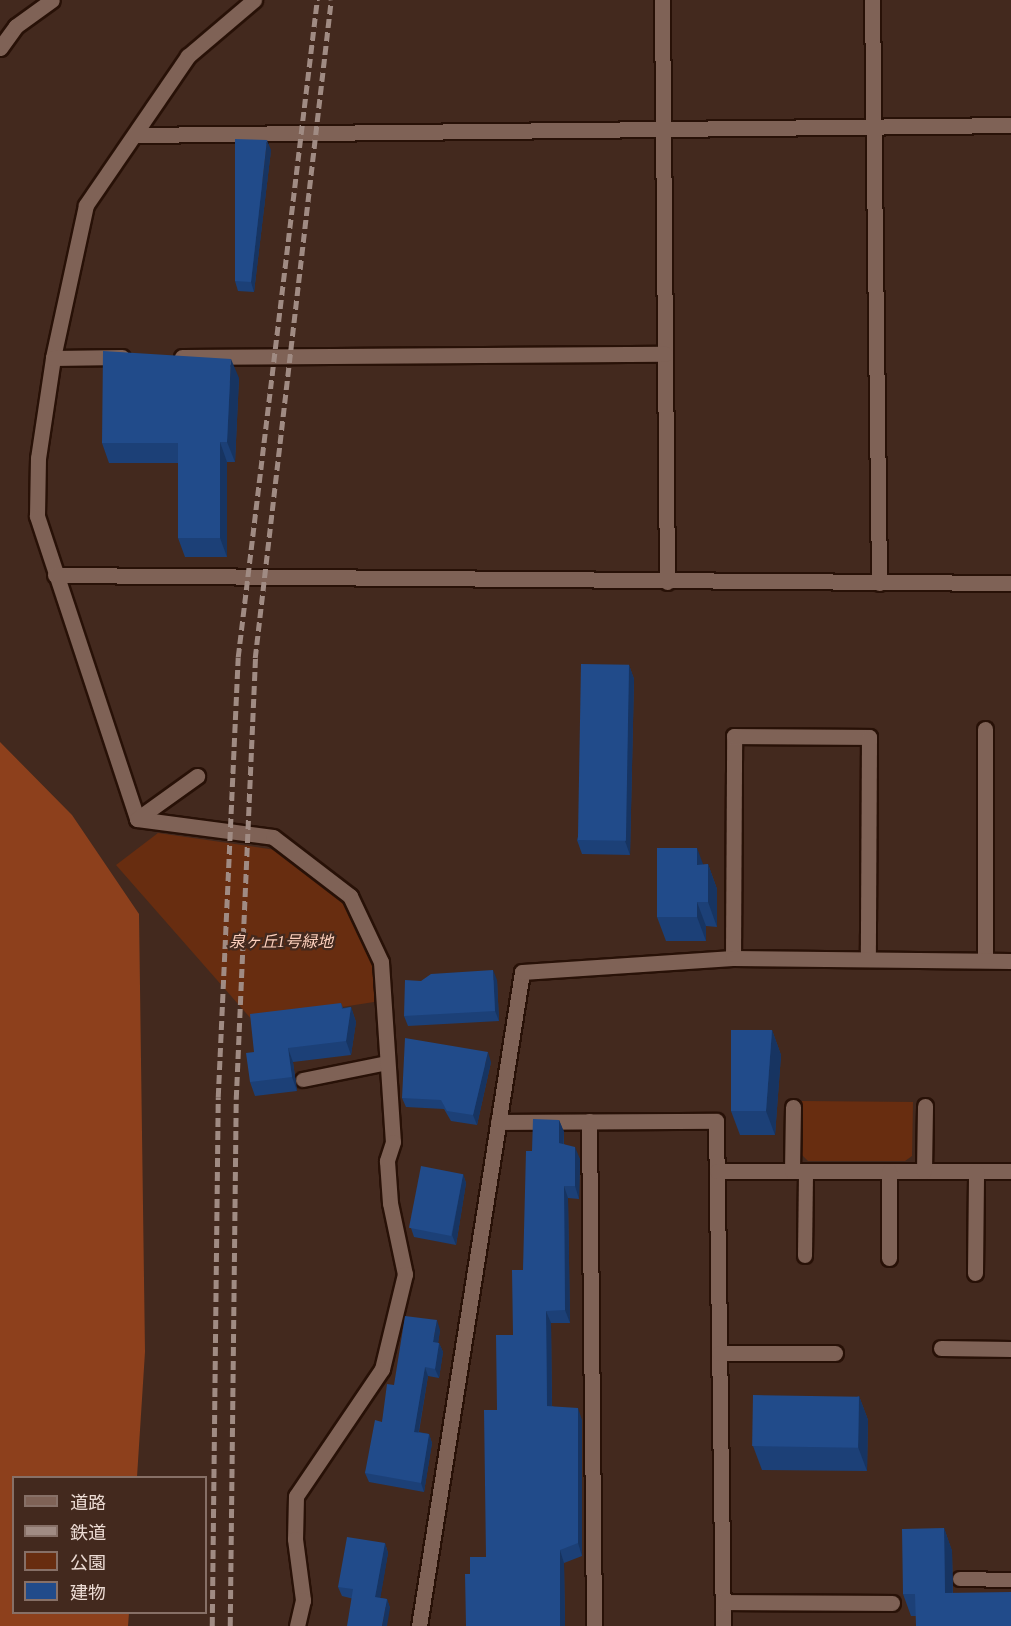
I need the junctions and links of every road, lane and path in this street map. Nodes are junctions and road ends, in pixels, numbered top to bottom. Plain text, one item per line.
1 (52, 0) edge
2 (254, 0) edge
3 (662, 0) edge
4 (872, 0) edge
5 (0, 48) edge
6 (1011, 125) edge
7 (874, 127) junction
8 (663, 130) junction
9 (135, 135) junction
10 (665, 354) junction
11 (136, 357) edge
12 (170, 357) edge
13 (53, 358) junction
14 (55, 574) junction
15 (668, 582) junction
16 (879, 583) junction
17 (1011, 583) edge
18 (985, 729) dead end
19 (197, 776) dead end
20 (137, 819) junction
21 (733, 958) junction
22 (868, 959) junction
23 (985, 960) junction
24 (1011, 961) edge
25 (387, 1063) junction
26 (303, 1080) dead end
27 (925, 1106) dead end
28 (793, 1107) dead end
29 (589, 1121) junction
30 (498, 1122) junction
31 (717, 1171) junction
32 (799, 1171) junction
33 (889, 1171) junction
34 (924, 1171) junction
35 (976, 1171) junction
36 (1011, 1171) edge
37 (805, 1256) dead end
38 (889, 1258) dead end
39 (975, 1274) dead end
40 (941, 1348) dead end
41 (1011, 1349) edge
42 (719, 1353) junction
43 (835, 1353) dead end
44 (960, 1579) dead end
45 (1011, 1580) edge
46 (723, 1602) junction
47 (892, 1603) dead end
48 (297, 1626) edge
49 (419, 1626) edge
50 (594, 1626) edge
51 (723, 1626) edge

1 - 5 street
2 - 9 street
3 - 8 street
4 - 7 street
6 - 7 street
7 - 8 street
7 - 16 street
8 - 9 street
8 - 10 street
9 - 13 street
10 - 12 street
10 - 15 street
11 - 13 street
13 - 14 street
14 - 15 street
14 - 20 street
15 - 16 street
16 - 17 street
18 - 23 street
19 - 20 street
20 - 25 street
21 - 22 street
21 - 22 street
21 - 30 street
22 - 23 street
23 - 24 street
25 - 26 lane
25 - 48 street
27 - 34 street
28 - 32 street
29 - 30 street
29 - 31 street
29 - 50 street
30 - 49 street
31 - 32 street
31 - 42 street
32 - 33 street
32 - 37 lane
33 - 34 street
33 - 38 street
34 - 35 street
35 - 36 street
35 - 39 street
40 - 41 street
42 - 43 street
42 - 46 street
44 - 45 lane
46 - 47 street
46 - 51 street

